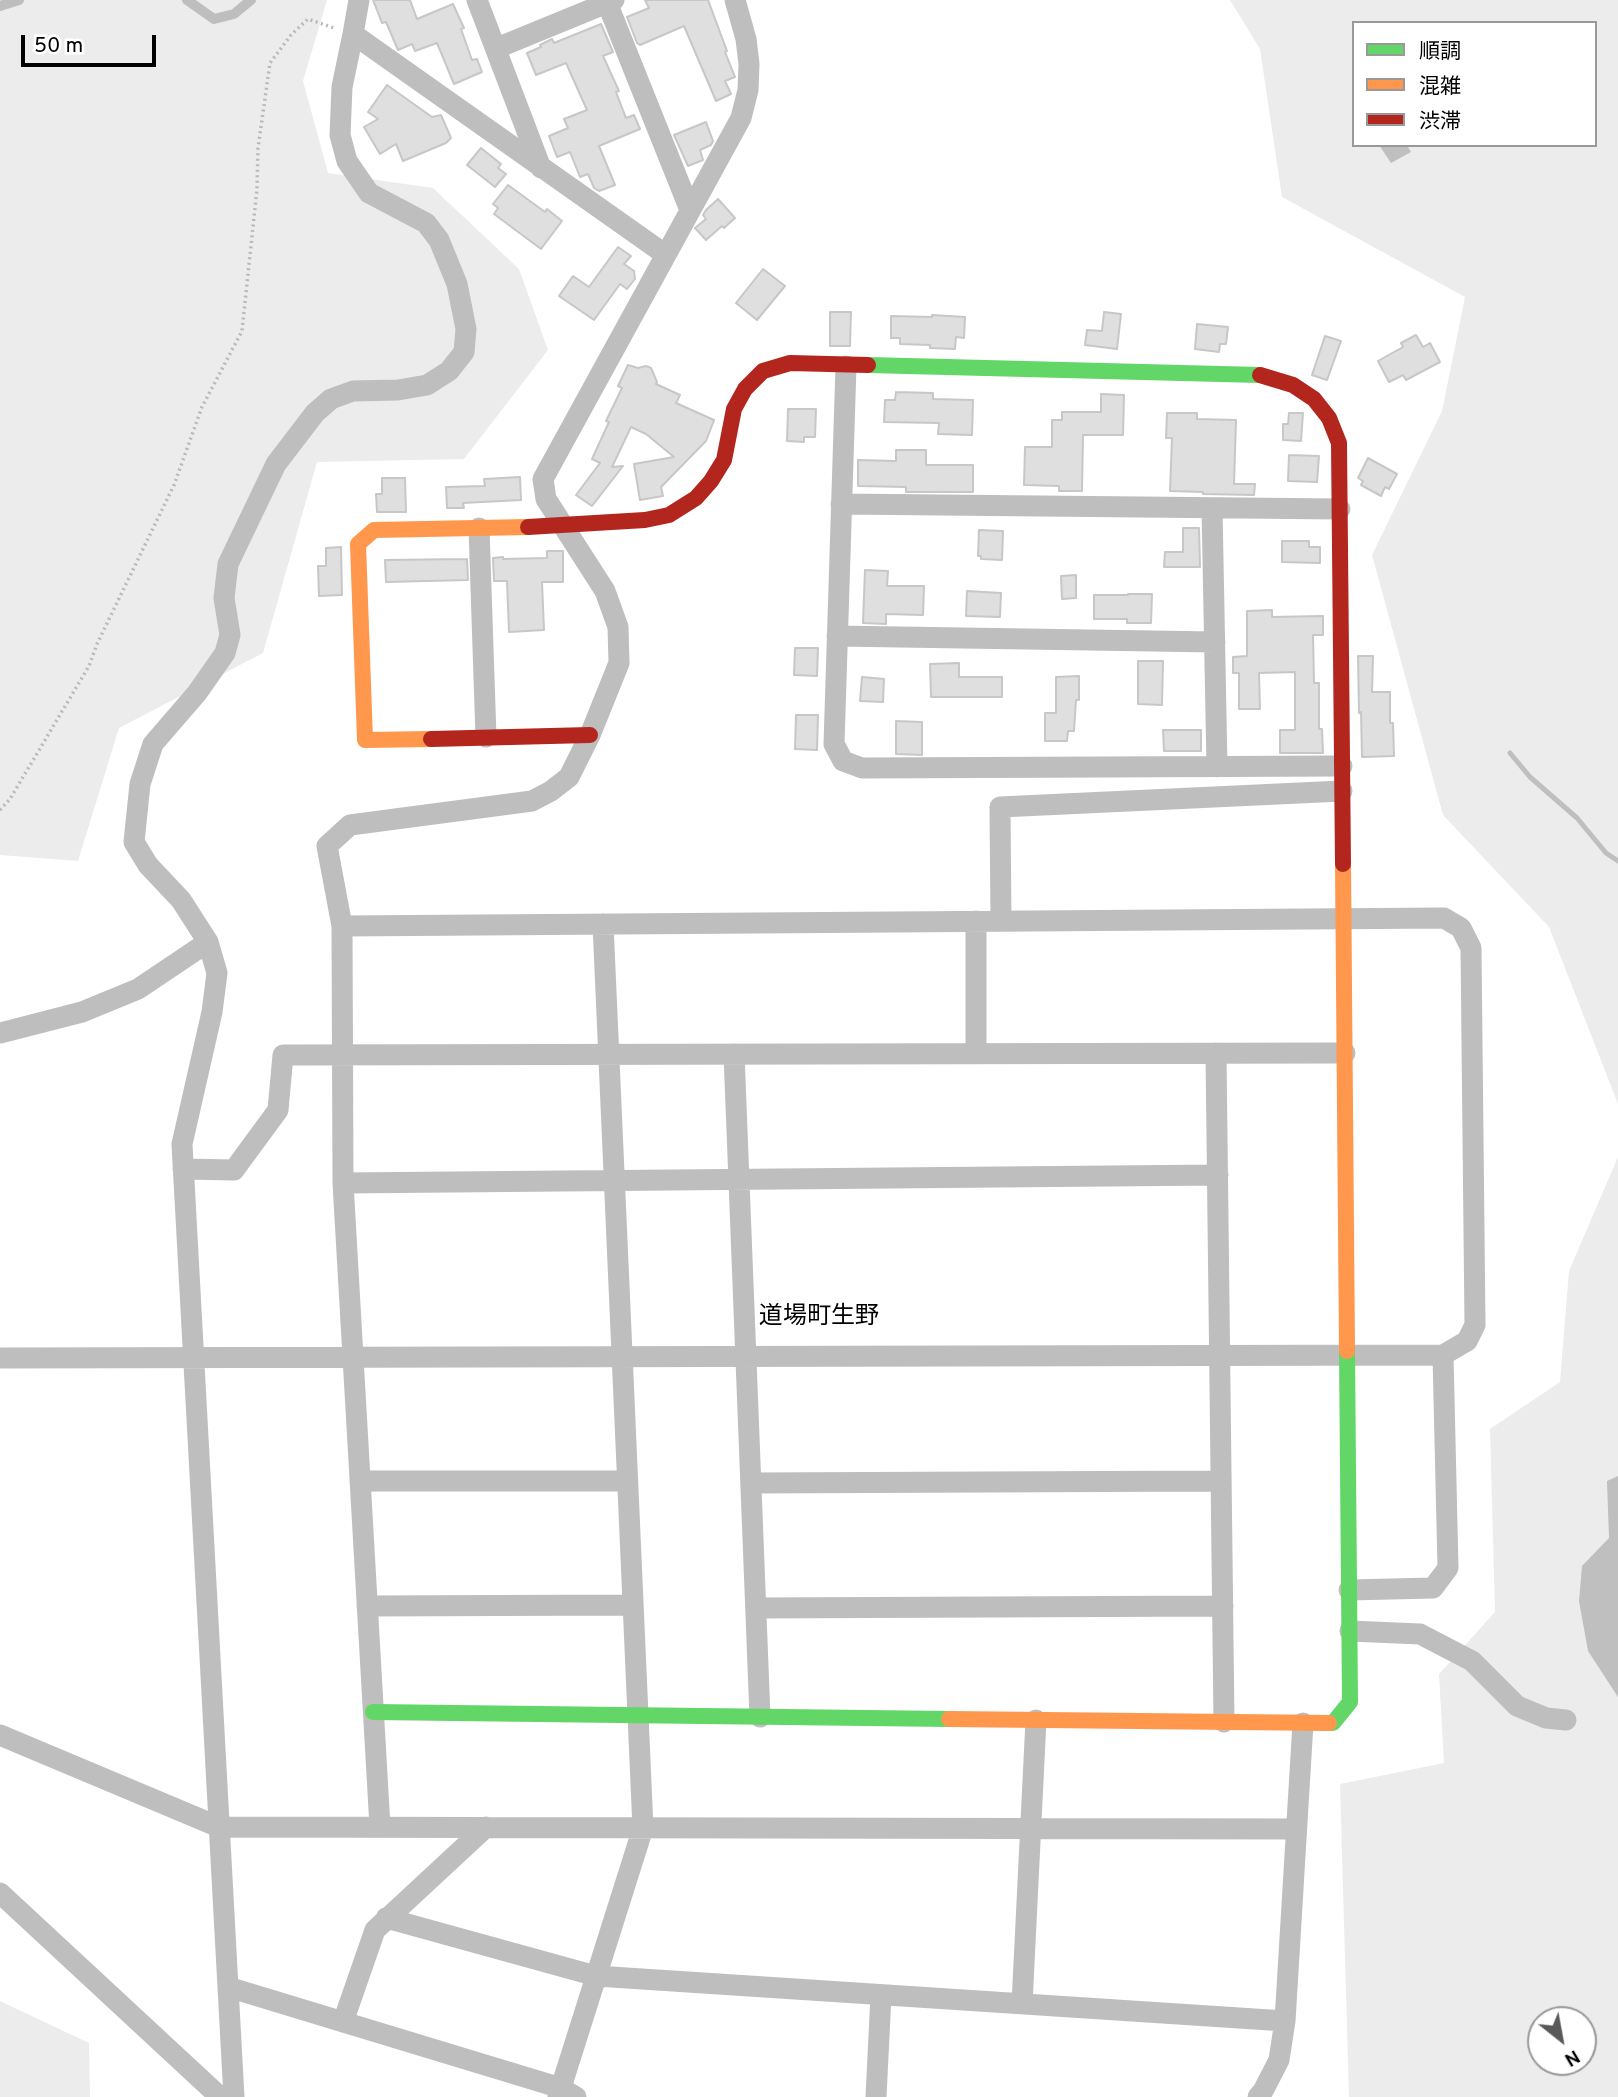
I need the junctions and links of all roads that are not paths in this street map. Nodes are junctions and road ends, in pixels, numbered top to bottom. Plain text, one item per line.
1 (19, 0) edge
2 (187, 0) edge
3 (251, 0) edge
4 (359, 0) edge
5 (477, 0) edge
6 (734, 0) edge
7 (609, 1) edge
8 (0, 6) edge
9 (353, 34) junction
10 (497, 48) junction
11 (541, 168) junction
12 (690, 210) junction
13 (666, 255) junction
14 (846, 366) junction
15 (841, 504) junction
16 (1212, 508) junction
17 (1340, 509) junction
18 (564, 526) junction
19 (479, 528) junction
20 (837, 636) junction
21 (1215, 642) junction
22 (590, 735) junction
23 (486, 737) junction
24 (1342, 766) junction
25 (1217, 767) junction
26 (1342, 791) junction
27 (1343, 918) junction
28 (976, 921) junction
29 (1001, 921) junction
30 (603, 924) junction
31 (342, 926) junction
32 (208, 942) junction
33 (0, 1033) edge
34 (1216, 1053) junction
35 (1345, 1053) junction
36 (343, 1054) junction
37 (608, 1054) junction
38 (734, 1054) junction
39 (976, 1054) junction
40 (183, 1169) junction
41 (1218, 1175) junction
42 (739, 1180) junction
43 (614, 1181) junction
44 (343, 1183) junction
45 (1347, 1355) junction
46 (1443, 1355) junction
47 (622, 1356) junction
48 (746, 1356) junction
49 (1220, 1356) junction
50 (194, 1357) junction
51 (353, 1357) junction
52 (0, 1358) edge
53 (360, 1481) junction
54 (627, 1481) junction
55 (1221, 1481) junction
56 (751, 1483) junction
57 (1349, 1590) junction
58 (633, 1605) junction
59 (367, 1606) junction
60 (1223, 1606) junction
61 (756, 1608) junction
62 (1350, 1632) junction
63 (373, 1712) junction
64 (638, 1715) junction
65 (761, 1717) junction
66 (1036, 1720) junction
67 (1566, 1720) dead end
68 (1224, 1722) junction
69 (1303, 1723) junction
70 (0, 1735) edge
71 (219, 1826) junction
72 (380, 1827) junction
73 (486, 1827) junction
74 (643, 1828) junction
75 (1031, 1829) junction
76 (1295, 1829) junction
77 (0, 1893) edge
78 (386, 1918) junction
79 (596, 1976) junction
80 (228, 1987) junction
81 (881, 1995) junction
82 (1022, 2004) junction
83 (1285, 2021) junction
84 (343, 2022) junction
85 (565, 2094) edge
86 (220, 2097) edge
87 (234, 2097) edge
88 (876, 2097) edge
89 (1258, 2097) edge

1 - 8 lane
2 - 3 lane
4 - 9 street
5 - 10 street
6 - 12 street
7 - 10 street
7 - 12 street
9 - 11 street
9 - 32 street
10 - 11 street
11 - 13 street
12 - 13 street
13 - 18 street
14 - 15 street
14 - 17 street
14 - 18 street
15 - 16 street
15 - 20 street
16 - 17 street
16 - 21 street
17 - 24 street
18 - 19 street
18 - 22 street
19 - 23 street
19 - 23 street
20 - 21 street
20 - 25 street
21 - 25 street
22 - 23 street
22 - 31 street
24 - 25 street
24 - 26 street
26 - 27 street
26 - 29 street
27 - 29 street
27 - 35 street
27 - 46 street
28 - 29 street
28 - 30 street
28 - 39 street
30 - 31 street
30 - 37 street
31 - 36 street
32 - 33 street
32 - 40 street
34 - 35 street
34 - 39 street
34 - 41 street
35 - 45 street
36 - 37 street
36 - 40 street
36 - 44 street
37 - 38 street
37 - 43 street
38 - 39 street
38 - 42 street
40 - 50 street
41 - 42 street
41 - 49 street
42 - 43 street
42 - 48 street
43 - 44 street
43 - 47 street
44 - 51 street
45 - 46 street
45 - 49 street
45 - 57 street
46 - 57 street
47 - 48 street
47 - 51 street
47 - 54 street
48 - 49 street
48 - 56 street
49 - 55 street
50 - 51 street
50 - 52 street
50 - 71 street
51 - 53 street
53 - 54 street
53 - 59 street
54 - 58 street
55 - 56 street
55 - 60 street
56 - 61 street
57 - 62 street
58 - 59 street
58 - 64 street
59 - 63 street
60 - 61 street
60 - 68 street
61 - 65 street
62 - 67 street
62 - 69 street
63 - 64 street
63 - 72 street
64 - 65 street
64 - 74 street
65 - 66 street
66 - 68 street
66 - 75 street
68 - 69 street
69 - 76 street
70 - 71 street
71 - 72 street
71 - 80 street
72 - 73 street
73 - 74 street
73 - 78 street
74 - 75 street
74 - 79 street
75 - 76 street
75 - 82 street
76 - 83 street
77 - 86 street
78 - 79 street
78 - 84 street
79 - 81 street
79 - 85 street
80 - 84 street
80 - 87 street
81 - 82 street
81 - 88 street
82 - 83 street
83 - 89 street
84 - 85 street

